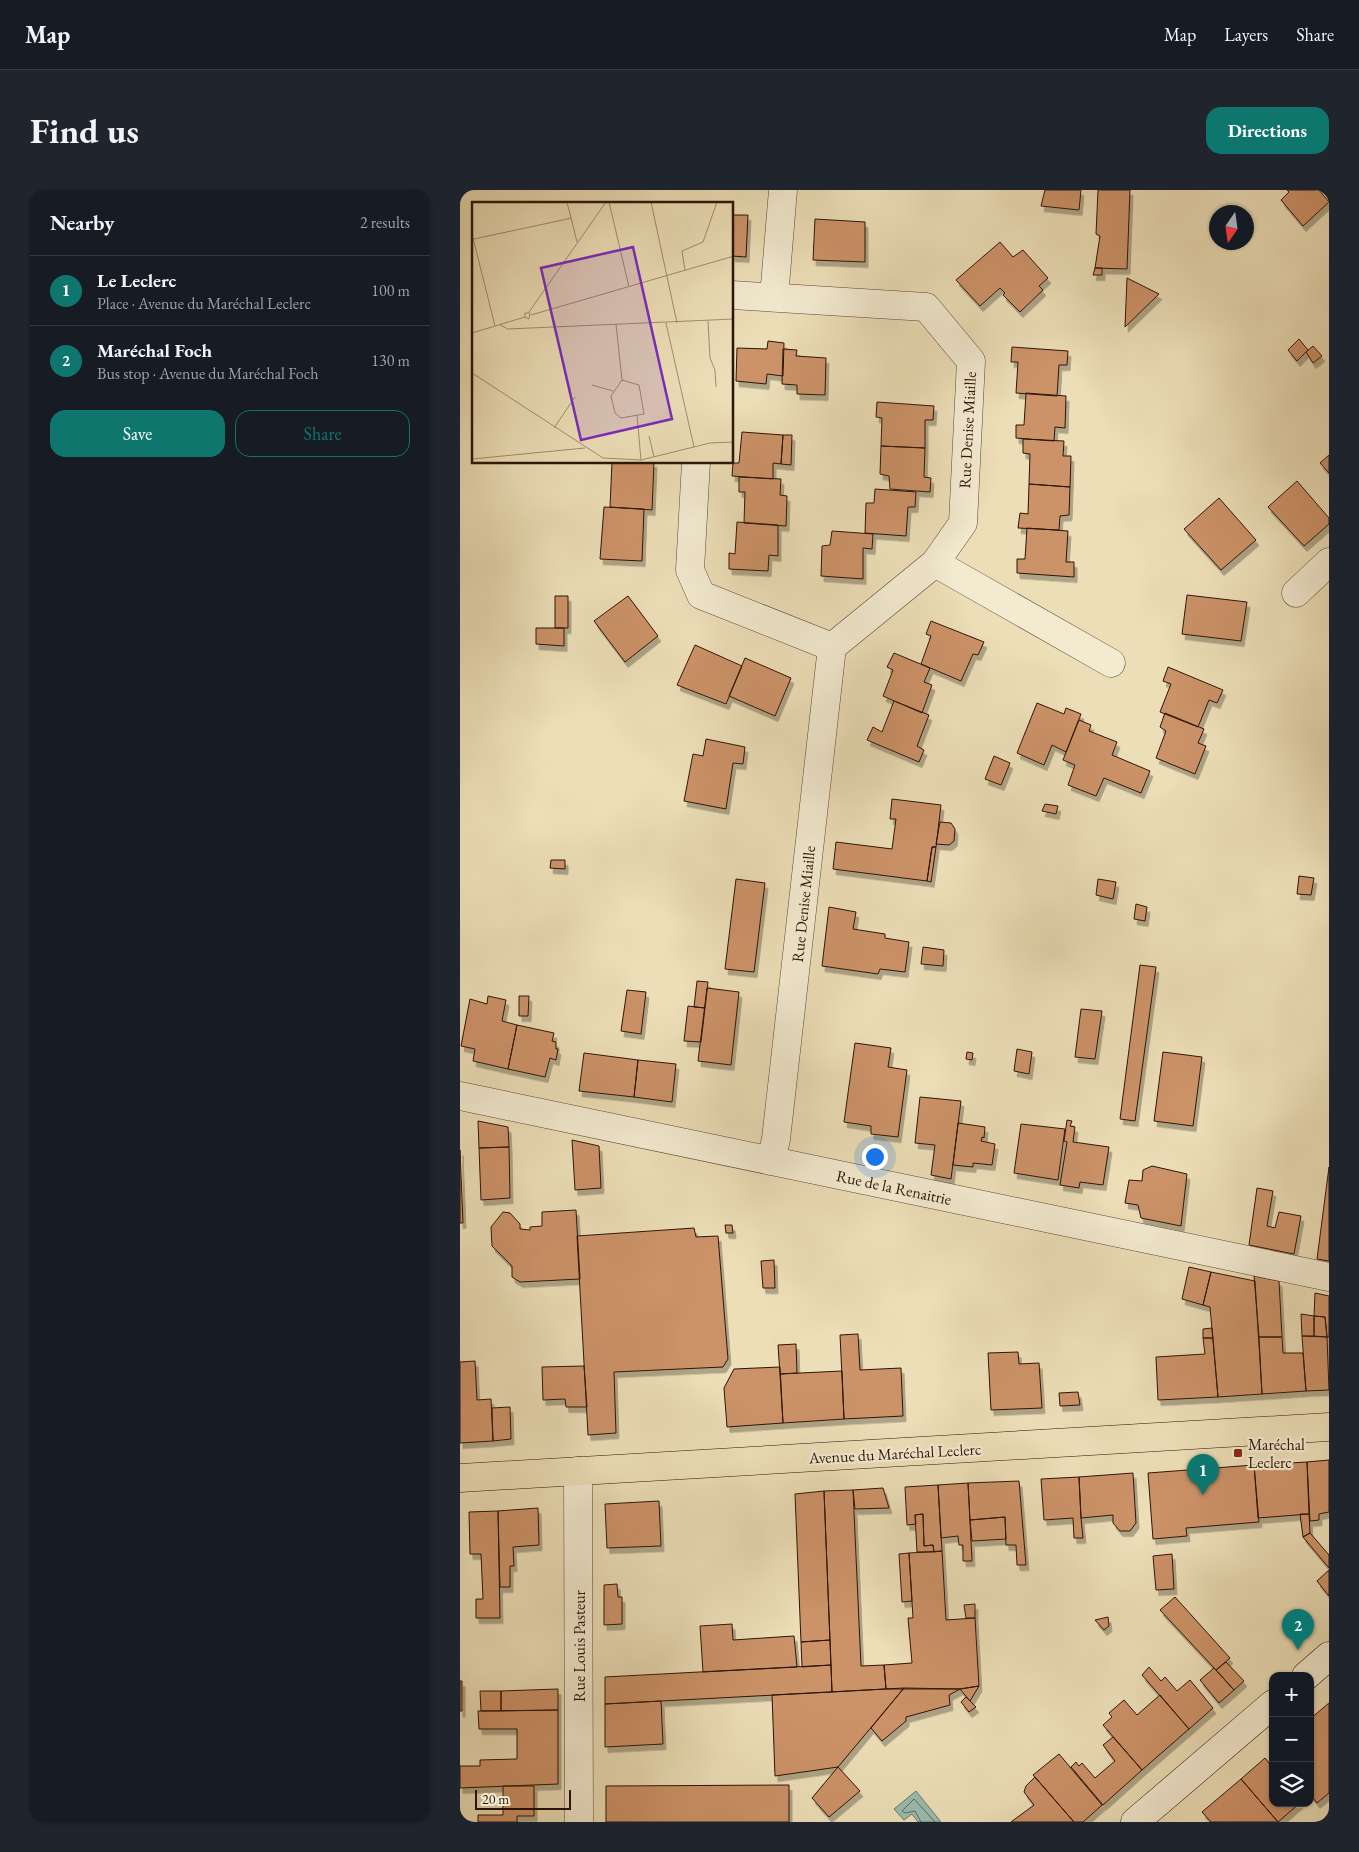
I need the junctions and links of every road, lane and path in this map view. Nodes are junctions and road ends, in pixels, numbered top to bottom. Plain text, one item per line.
1 (783, 190) edge
2 (734, 295) edge
3 (774, 296) junction
4 (696, 464) edge
5 (1329, 562) edge
6 (934, 563) junction
7 (1296, 593) dead end
8 (832, 647) junction
9 (1111, 663) dead end
10 (460, 1096) edge
11 (771, 1162) junction
12 (1329, 1278) edge
13 (1329, 1426) edge
14 (578, 1471) junction
15 (460, 1478) edge
16 (1329, 1656) edge
17 (1311, 1672) edge
18 (1269, 1707) edge
19 (580, 1822) edge
20 (1135, 1822) edge

1 - 3 street
2 - 3 street, Rue Denise Miaille
3 - 6 street, Rue Denise Miaille
4 - 8 street
5 - 7 street
6 - 8 street, Rue Denise Miaille
6 - 9 street
8 - 11 street, Rue Denise Miaille
10 - 11 street, Rue de la Renaitrie
11 - 12 street, Rue de la Renaitrie
13 - 14 main road, Avenue du Maréchal Leclerc
14 - 15 main road, Avenue du Maréchal Leclerc
14 - 19 street, Rue Louis Pasteur
16 - 17 street
18 - 20 street

